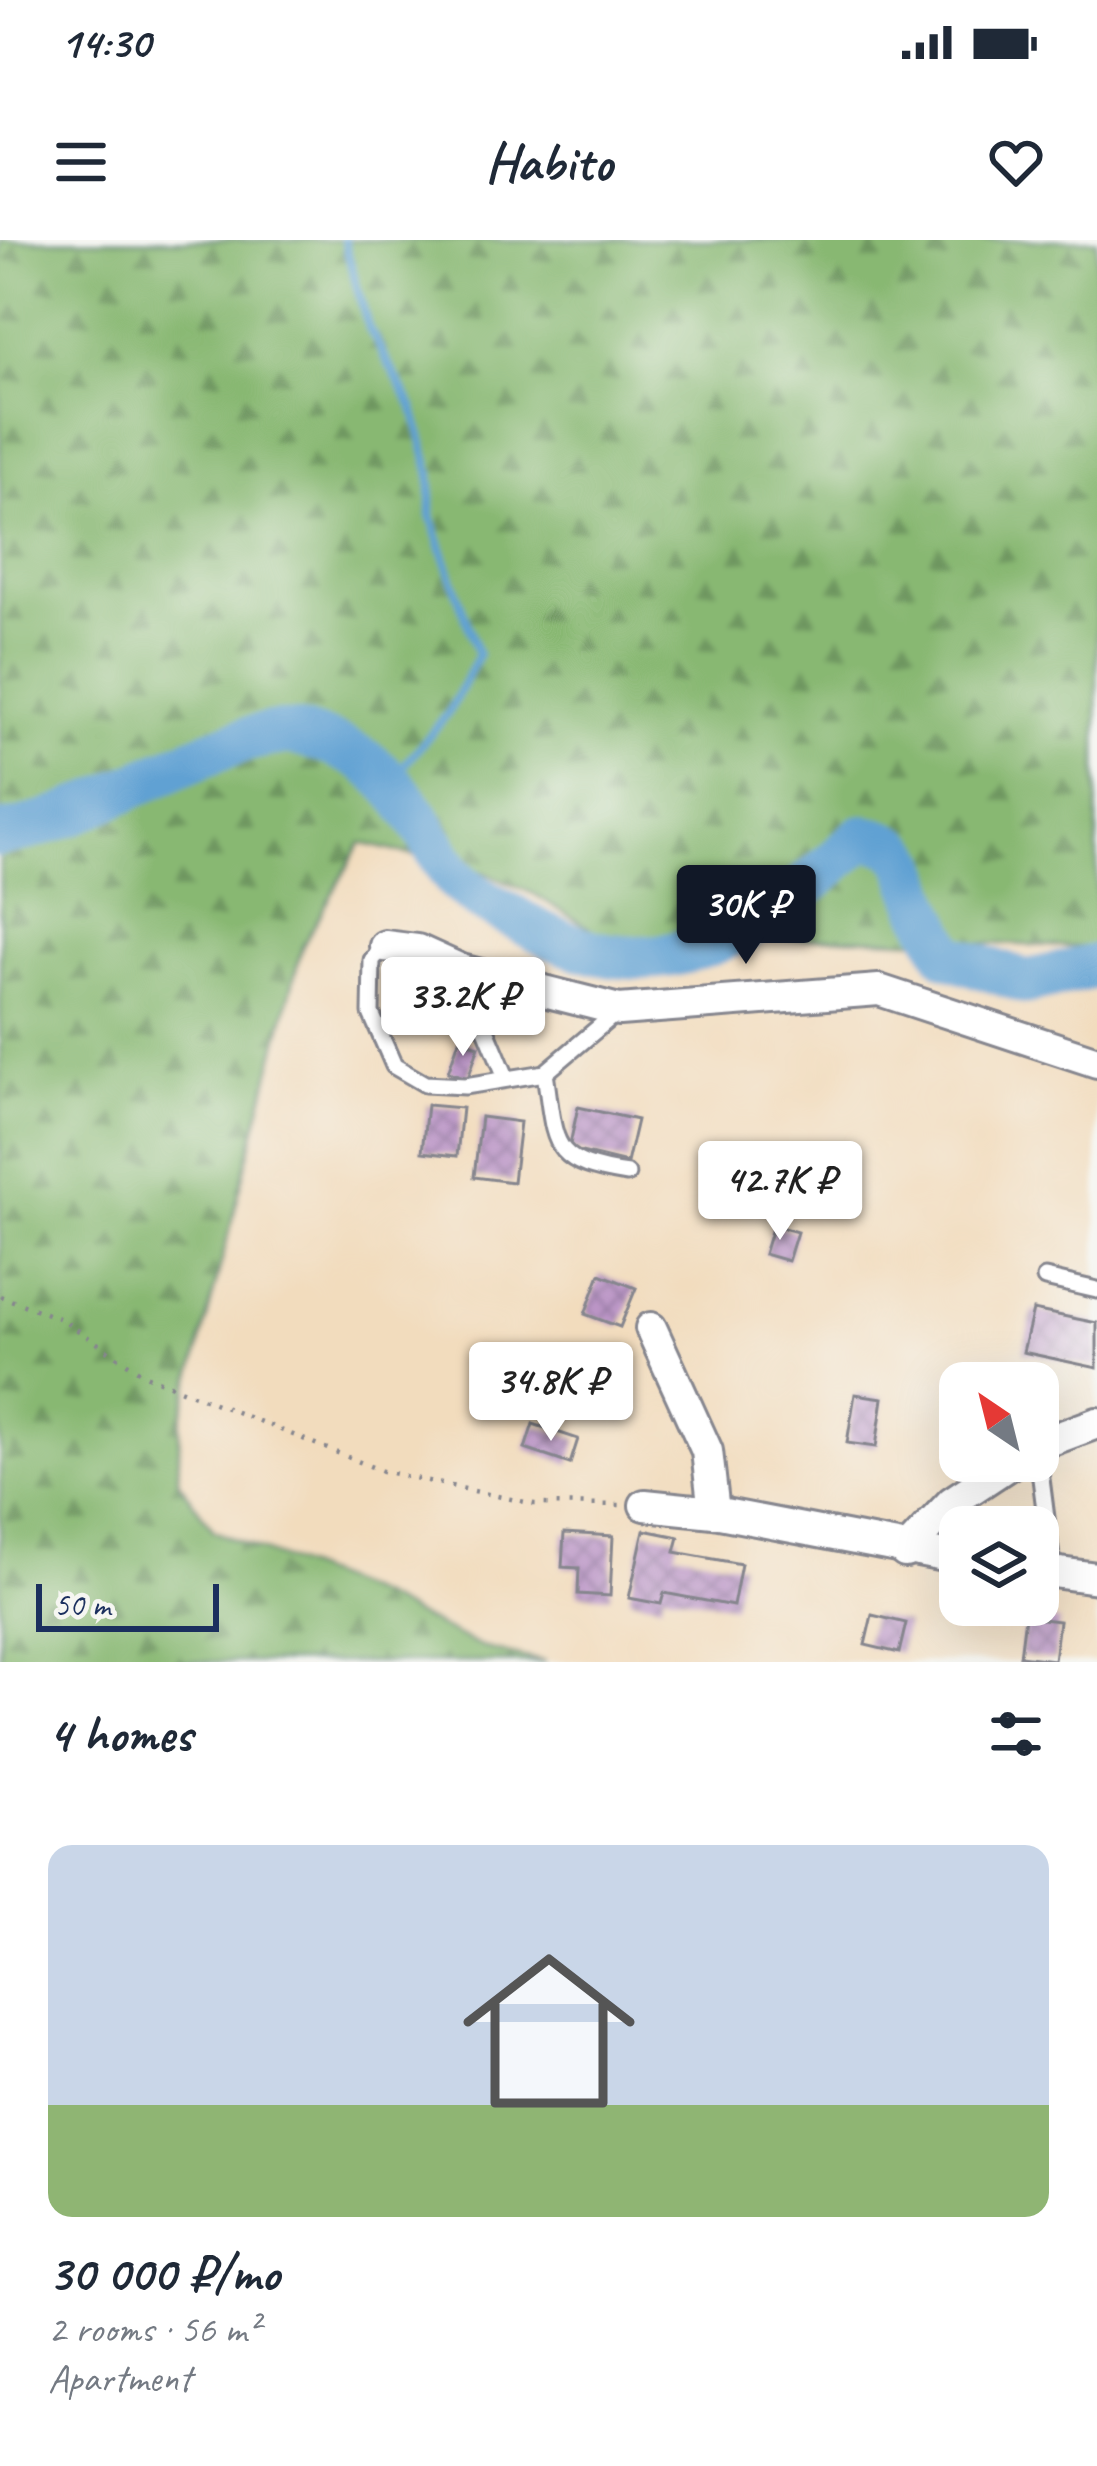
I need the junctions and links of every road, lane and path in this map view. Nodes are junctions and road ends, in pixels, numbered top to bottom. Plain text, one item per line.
1 (385, 946) joint
2 (461, 970) junction
3 (620, 1010) junction
4 (1097, 1062) edge
5 (545, 1072) junction
6 (506, 1077) junction
7 (627, 1174) dead end
8 (1045, 1278) dead end
9 (1097, 1289) edge
10 (0, 1297) edge
11 (651, 1328) dead end
12 (1097, 1423) edge
13 (1059, 1437) edge
14 (982, 1482) edge
15 (645, 1505) joint
16 (714, 1512) junction
17 (905, 1552) junction
18 (939, 1556) edge
19 (1059, 1573) edge
20 (1097, 1578) edge

1 - 2 street
1 - 6 lane
2 - 3 street
2 - 6 lane
3 - 4 street
3 - 5 lane
5 - 6 lane
5 - 7 lane
8 - 9 lane
10 - 15 path
11 - 16 street
12 - 13 street
14 - 17 street
15 - 16 street
16 - 17 street
17 - 18 street
19 - 20 street

